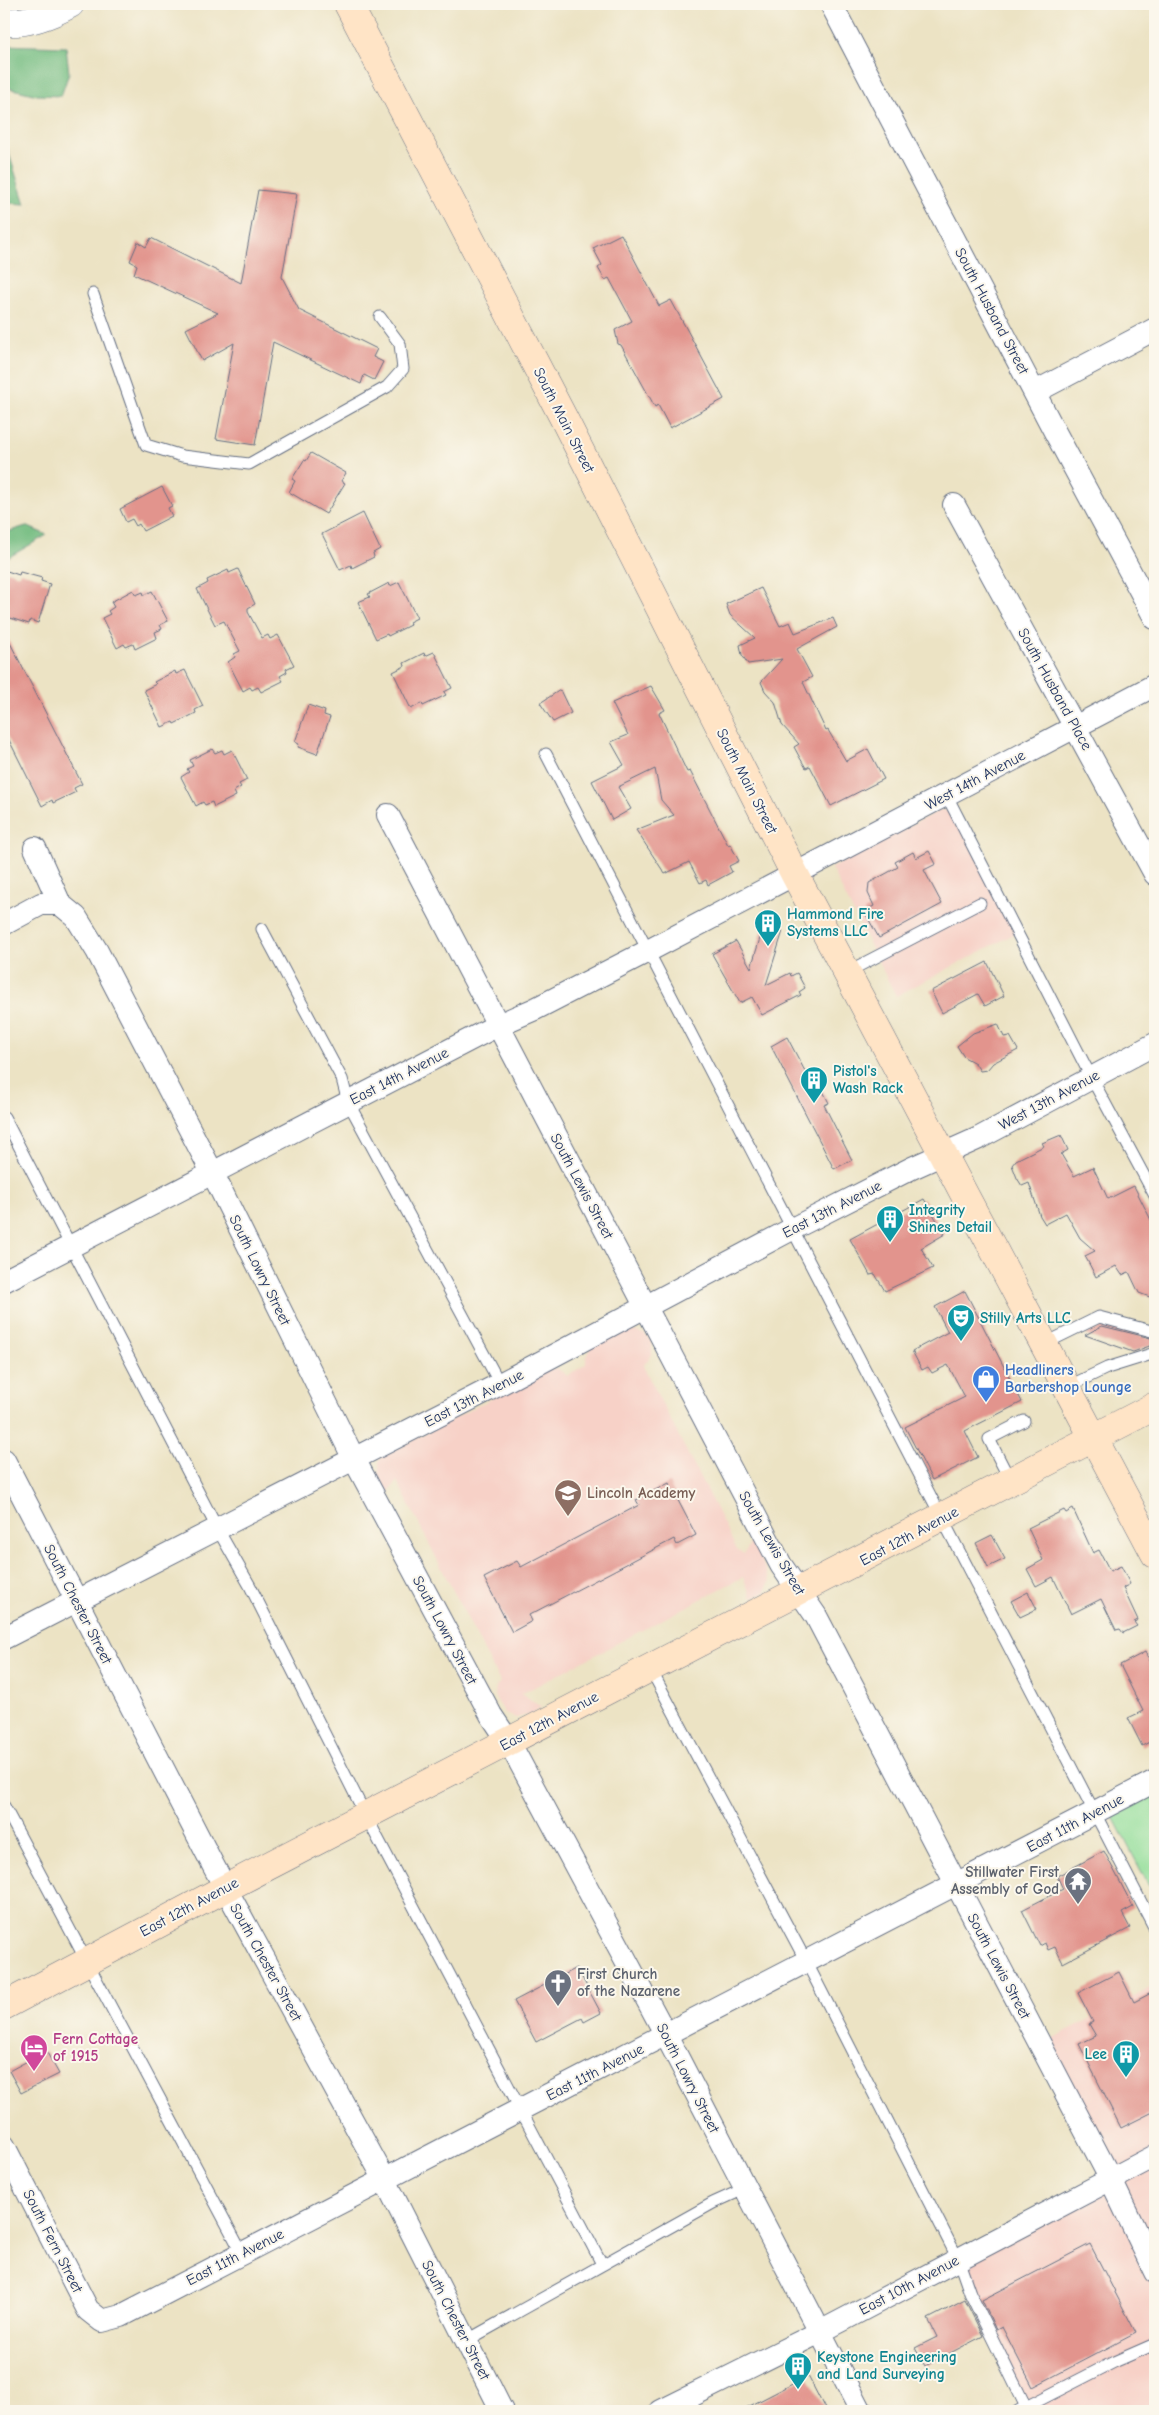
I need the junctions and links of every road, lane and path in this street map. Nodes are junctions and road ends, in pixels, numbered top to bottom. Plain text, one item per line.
1 (70, 4) edge
2 (348, 4) edge
3 (831, 4) edge
4 (4, 22) edge
5 (93, 294) dead end
6 (380, 317) dead end
7 (1155, 329) edge
8 (1035, 392) junction
9 (954, 505) dead end
10 (1155, 618) edge
11 (1155, 685) edge
12 (1076, 726) junction
13 (546, 754) dead end
14 (947, 796) junction
15 (388, 815) dead end
16 (35, 848) dead end
17 (794, 873) junction
18 (1155, 874) edge
19 (980, 903) dead end
20 (60, 904) junction
21 (4, 924) edge
22 (262, 929) dead end
23 (648, 951) junction
24 (847, 972) junction
25 (498, 1025) junction
26 (1155, 1044) edge
27 (1091, 1078) junction
28 (348, 1102) junction
29 (4, 1116) edge
30 (942, 1155) junction
31 (213, 1174) junction
32 (1155, 1196) edge
33 (792, 1229) junction
34 (72, 1246) junction
35 (4, 1281) edge
36 (645, 1308) junction
37 (1155, 1332) edge
38 (1044, 1344) junction
39 (1155, 1353) edge
40 (500, 1384) junction
41 (1067, 1387) junction
42 (1155, 1406) edge
43 (1024, 1422) dead end
44 (1095, 1437) junction
45 (354, 1458) junction
46 (4, 1460) edge
47 (1011, 1482) junction
48 (942, 1518) junction
49 (217, 1528) junction
50 (1155, 1554) edge
51 (799, 1592) junction
52 (77, 1601) junction
53 (4, 1638) edge
54 (650, 1668) junction
55 (509, 1742) junction
56 (1155, 1781) edge
57 (4, 1806) edge
58 (1095, 1813) junction
59 (366, 1816) junction
60 (956, 1884) junction
61 (226, 1888) junction
62 (1155, 1929) edge
63 (87, 1961) junction
64 (807, 1963) junction
65 (4, 2006) edge
66 (666, 2035) junction
67 (521, 2110) junction
68 (4, 2146) edge
69 (1155, 2156) edge
70 (1110, 2179) junction
71 (385, 2180) junction
72 (744, 2189) junction
73 (242, 2253) junction
74 (958, 2259) junction
75 (602, 2264) junction
76 (1155, 2272) edge
77 (88, 2310) joint
78 (820, 2332) junction
79 (466, 2341) junction
80 (1155, 2344) edge
81 (1022, 2409) edge
82 (502, 2411) edge
83 (661, 2411) edge
84 (861, 2411) edge

1 - 4 street
2 - 17 main road, South Main Street
3 - 8 street, South Husband Street
5 - 6 lane
7 - 8 street
8 - 10 street, South Husband Street
9 - 12 street, South Husband Place
11 - 12 street, West 14th Avenue
12 - 14 street, West 14th Avenue
12 - 18 street, South Husband Place
13 - 23 lane
14 - 17 street, West 14th Avenue
14 - 27 lane
15 - 25 street, South Lewis Street
16 - 20 street, South Lowry Street
17 - 23 street, East 14th Avenue
17 - 24 main road, South Main Street
19 - 24 lane
20 - 21 street
20 - 31 street, South Lowry Street
22 - 28 lane
23 - 25 street, East 14th Avenue
23 - 33 lane
24 - 30 main road, South Main Street
25 - 28 street, East 14th Avenue
25 - 36 street, South Lewis Street
26 - 27 street, West 13th Avenue
27 - 30 street, West 13th Avenue
27 - 32 lane
28 - 31 street, East 14th Avenue
28 - 40 lane
29 - 34 lane
30 - 33 street, East 13th Avenue
30 - 38 main road, South Main Street
31 - 34 street, East 14th Avenue
31 - 45 street, South Lowry Street
33 - 36 street, East 13th Avenue
33 - 48 lane
34 - 35 street, East 14th Avenue
34 - 49 lane
36 - 40 street, East 13th Avenue
36 - 51 street, South Lewis Street
37 - 38 lane
38 - 41 main road, South Main Street
39 - 41 lane
40 - 45 street, East 13th Avenue
41 - 44 main road, South Main Street
42 - 44 main road, East 12th Avenue
43 - 47 lane
44 - 47 main road, East 12th Avenue
44 - 50 main road, South Main Street
45 - 49 street, East 13th Avenue
45 - 55 street, South Lowry Street
46 - 52 street, South Chester Street
47 - 48 main road, East 12th Avenue
48 - 51 main road, East 12th Avenue
48 - 58 lane
49 - 52 street, East 13th Avenue
49 - 59 lane
51 - 54 main road, East 12th Avenue
51 - 60 street, South Lewis Street
52 - 53 street, East 13th Avenue
52 - 61 street, South Chester Street
54 - 55 main road, East 12th Avenue
54 - 64 lane
55 - 59 main road, East 12th Avenue
55 - 66 street, South Lowry Street
56 - 58 street, East 11th Avenue
57 - 63 lane
58 - 60 street, East 11th Avenue
58 - 62 lane
59 - 61 main road, East 12th Avenue
59 - 67 lane
60 - 64 street, East 11th Avenue
60 - 70 street, South Lewis Street
61 - 63 main road, East 12th Avenue
61 - 71 street, South Chester Street
63 - 65 main road, East 12th Avenue
63 - 73 lane
64 - 66 street, East 11th Avenue
64 - 74 lane
66 - 67 street, East 11th Avenue
66 - 72 street, South Lowry Street
67 - 71 street, East 11th Avenue
67 - 75 lane
68 - 77 street, South Fern Street
69 - 70 street, East 10th Avenue
70 - 74 street, East 10th Avenue
70 - 76 street, South Lewis Street
71 - 73 street, East 11th Avenue
71 - 79 street, South Chester Street
72 - 75 lane
72 - 78 street, South Lowry Street
73 - 77 street, East 11th Avenue
74 - 78 street, East 10th Avenue
74 - 81 lane
75 - 79 lane
78 - 83 street, East 10th Avenue
78 - 84 street, South Lowry Street
79 - 82 street, South Chester Street
80 - 81 lane

